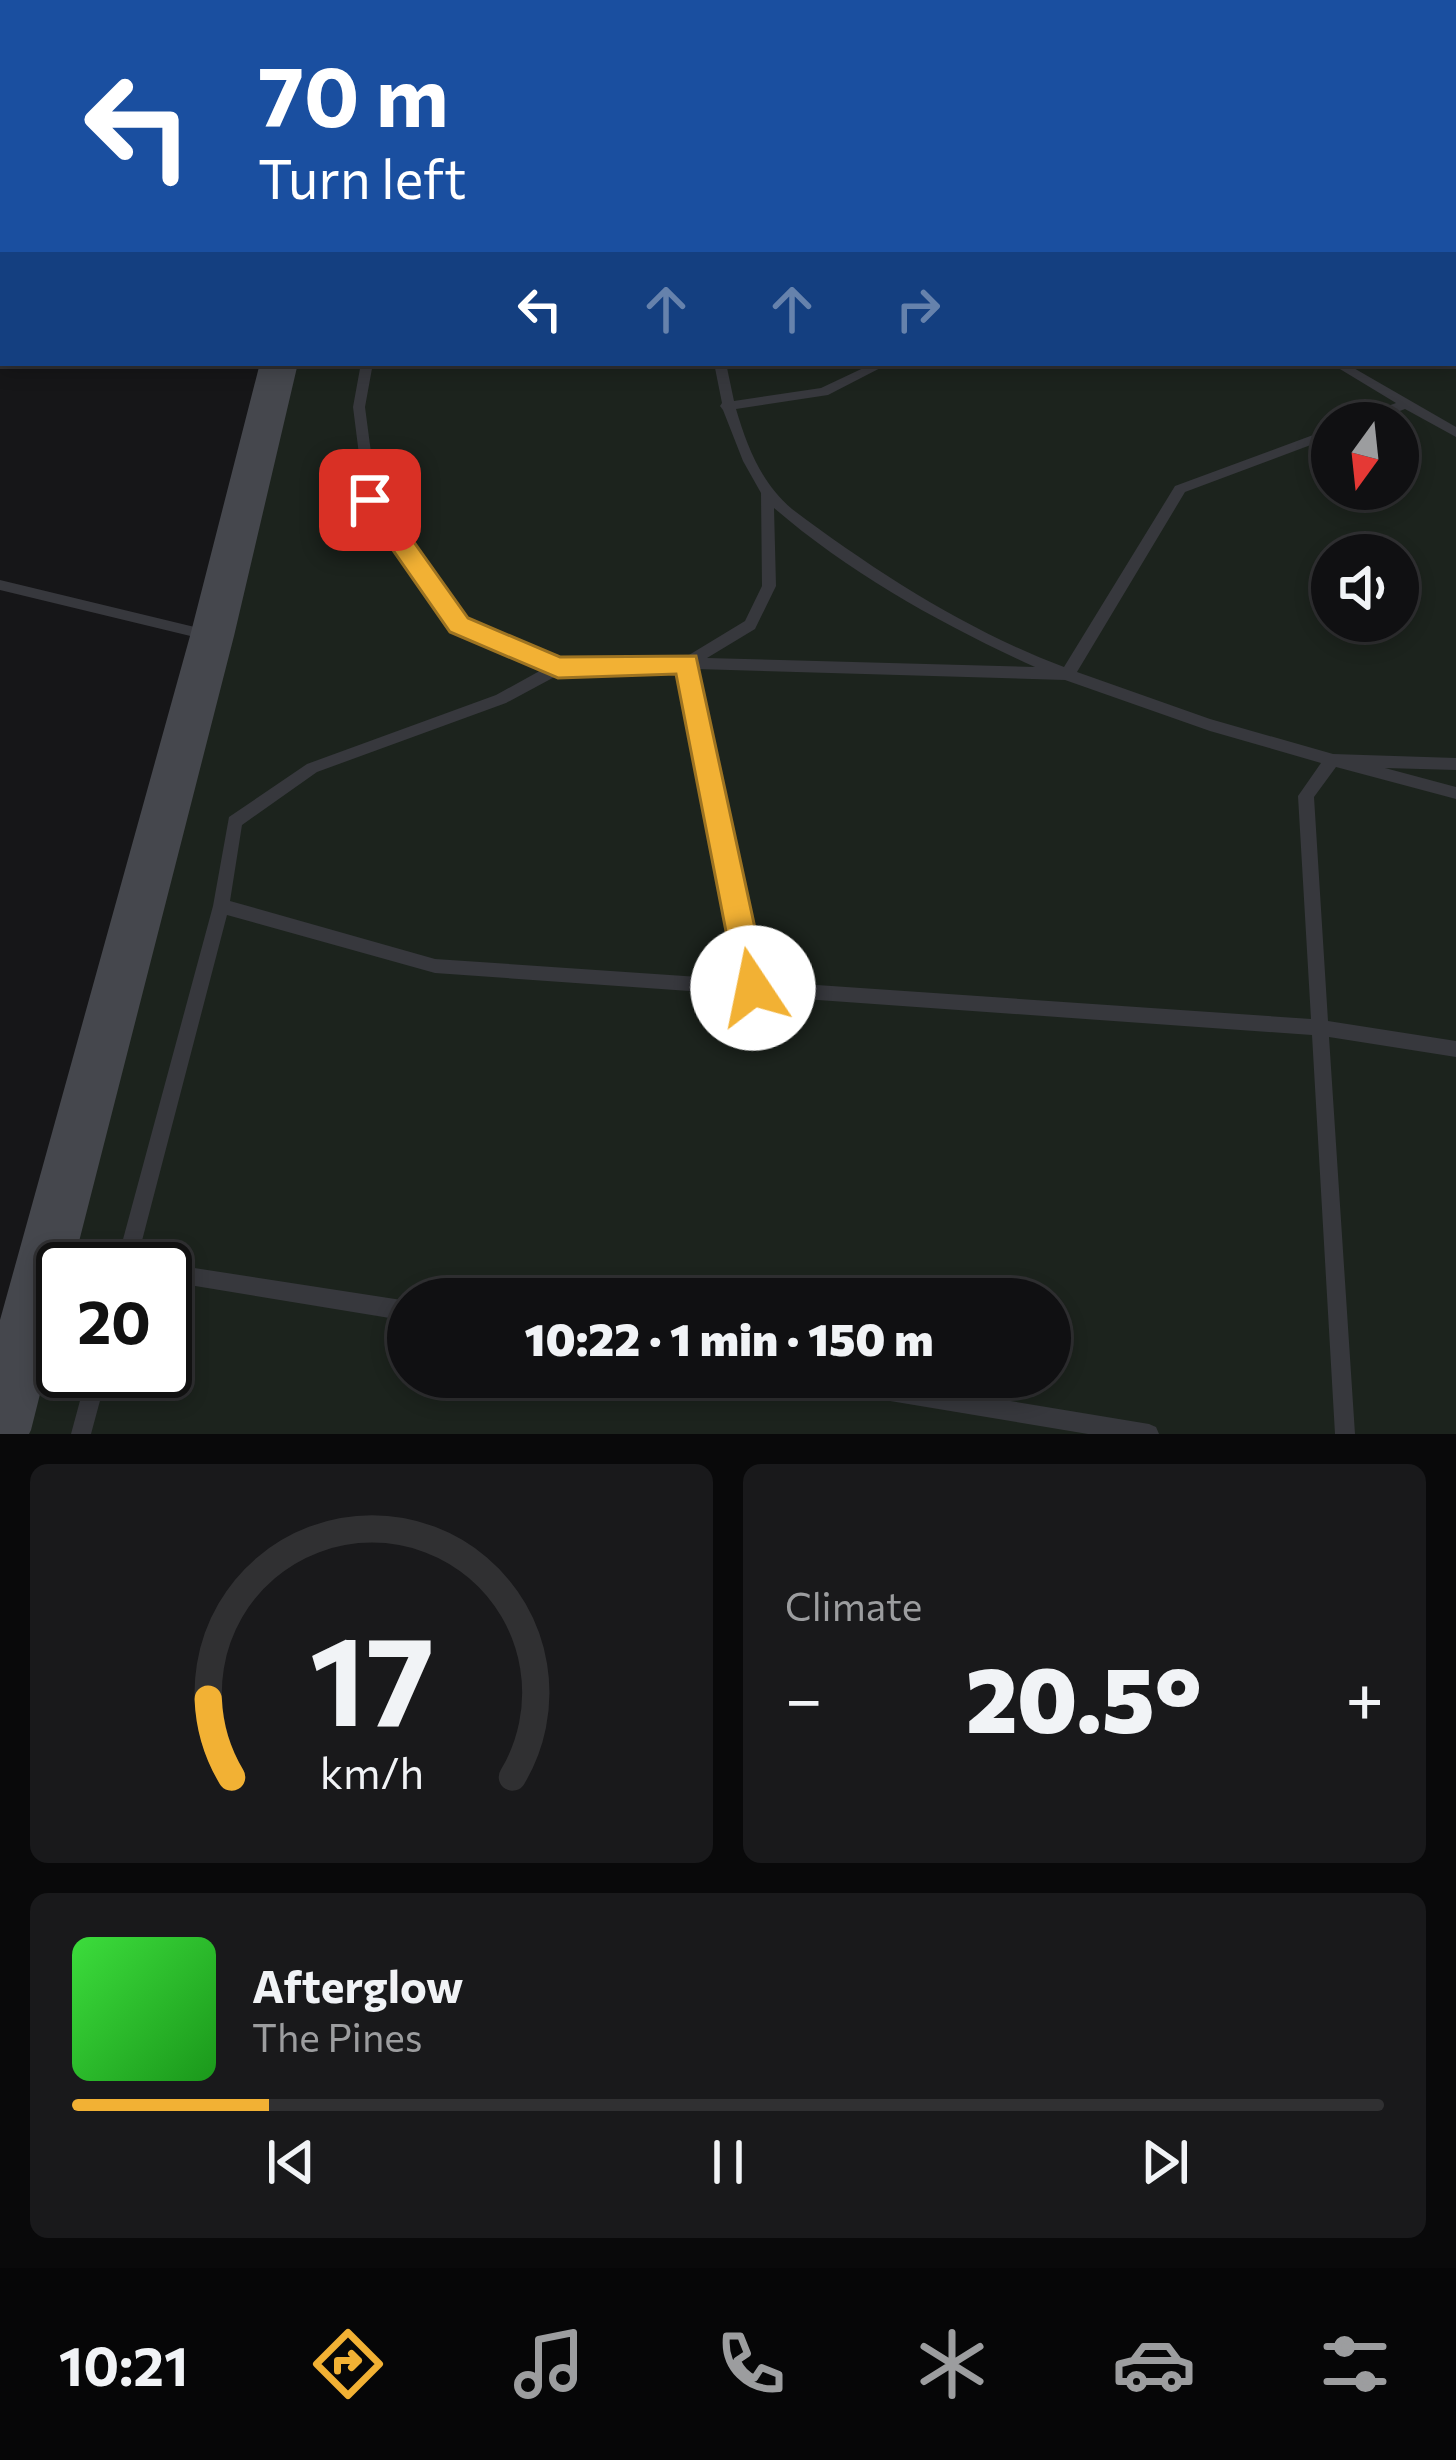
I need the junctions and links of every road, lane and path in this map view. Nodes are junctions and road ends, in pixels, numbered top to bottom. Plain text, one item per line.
1 (278, 366) edge
2 (366, 366) edge
3 (720, 366) edge
4 (878, 366) edge
5 (1341, 366) edge
6 (1403, 402) edge
7 (727, 406) junction
8 (1419, 412) edge
9 (1456, 433) edge
10 (1311, 440) edge
11 (767, 494) junction
12 (0, 585) edge
13 (212, 636) junction
14 (687, 663) junction
15 (558, 668) junction
16 (1067, 674) junction
17 (1333, 760) junction
18 (1456, 764) edge
19 (1456, 794) edge
20 (221, 906) junction
21 (753, 988) junction
22 (1320, 1028) junction
23 (1456, 1049) edge
24 (132, 1242) edge
25 (192, 1275) edge
26 (387, 1308) edge
27 (91, 1398) edge
28 (933, 1398) edge
29 (0, 1430) edge
30 (81, 1434) edge
31 (1150, 1434) edge
32 (1346, 1434) edge

1 - 13 main road
2 - 15 lane
3 - 7 lane
4 - 7 lane
5 - 6 lane
7 - 11 lane
8 - 9 lane
10 - 16 lane
11 - 14 lane
11 - 16 lane
12 - 13 lane
13 - 29 main road
14 - 15 lane
14 - 16 lane
14 - 21 lane
15 - 20 lane
16 - 17 lane
17 - 18 lane
17 - 19 lane
17 - 22 lane
20 - 21 lane
20 - 24 lane
21 - 22 lane
22 - 23 lane
22 - 32 lane
25 - 26 lane
27 - 30 lane
28 - 31 lane

